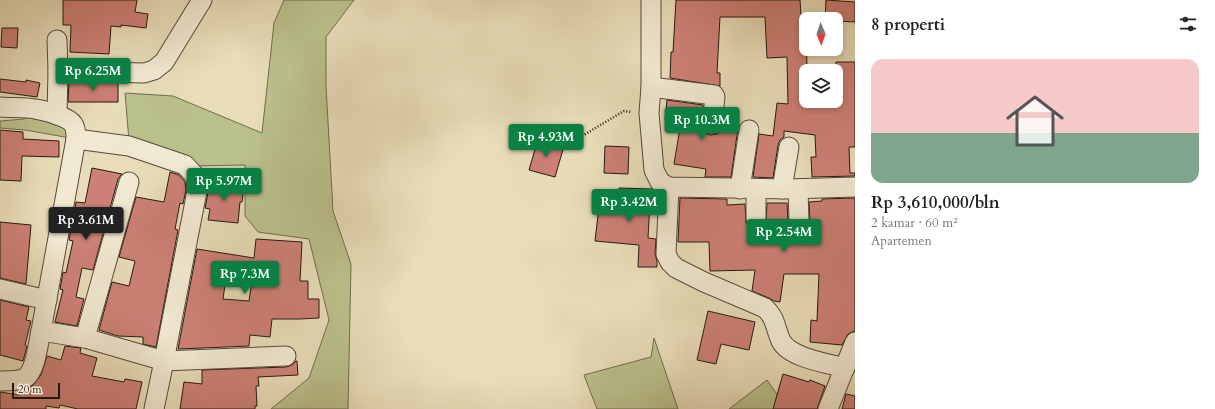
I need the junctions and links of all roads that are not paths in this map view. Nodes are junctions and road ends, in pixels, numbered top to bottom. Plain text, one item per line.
1 (202, 0) edge
2 (650, 0) edge
3 (57, 40) dead end
4 (58, 71) junction
5 (651, 87) junction
6 (0, 108) edge
7 (57, 115) junction
8 (712, 124) dead end
9 (749, 130) dead end
10 (76, 139) junction
11 (789, 147) dead end
12 (129, 182) dead end
13 (669, 187) junction
14 (855, 187) edge
15 (748, 189) junction
16 (790, 189) junction
17 (756, 218) dead end
18 (798, 222) dead end
19 (0, 289) edge
20 (47, 300) junction
21 (41, 331) junction
22 (85, 338) junction
23 (855, 342) edge
24 (286, 356) dead end
25 (164, 361) junction
26 (849, 366) edge
27 (0, 381) edge
28 (154, 409) edge
29 (828, 409) edge

1 - 4 street
2 - 5 street
3 - 4 street
4 - 7 street
5 - 8 street
5 - 13 street
6 - 7 street
7 - 10 street
9 - 15 street
10 - 20 street
10 - 25 street
11 - 16 street
12 - 22 street
13 - 15 street
13 - 26 street
14 - 16 street
15 - 16 street
15 - 17 street
16 - 18 street
19 - 20 street
20 - 21 street
21 - 22 street
21 - 27 street
22 - 25 street
23 - 26 street
24 - 25 street
25 - 28 street
26 - 29 street

